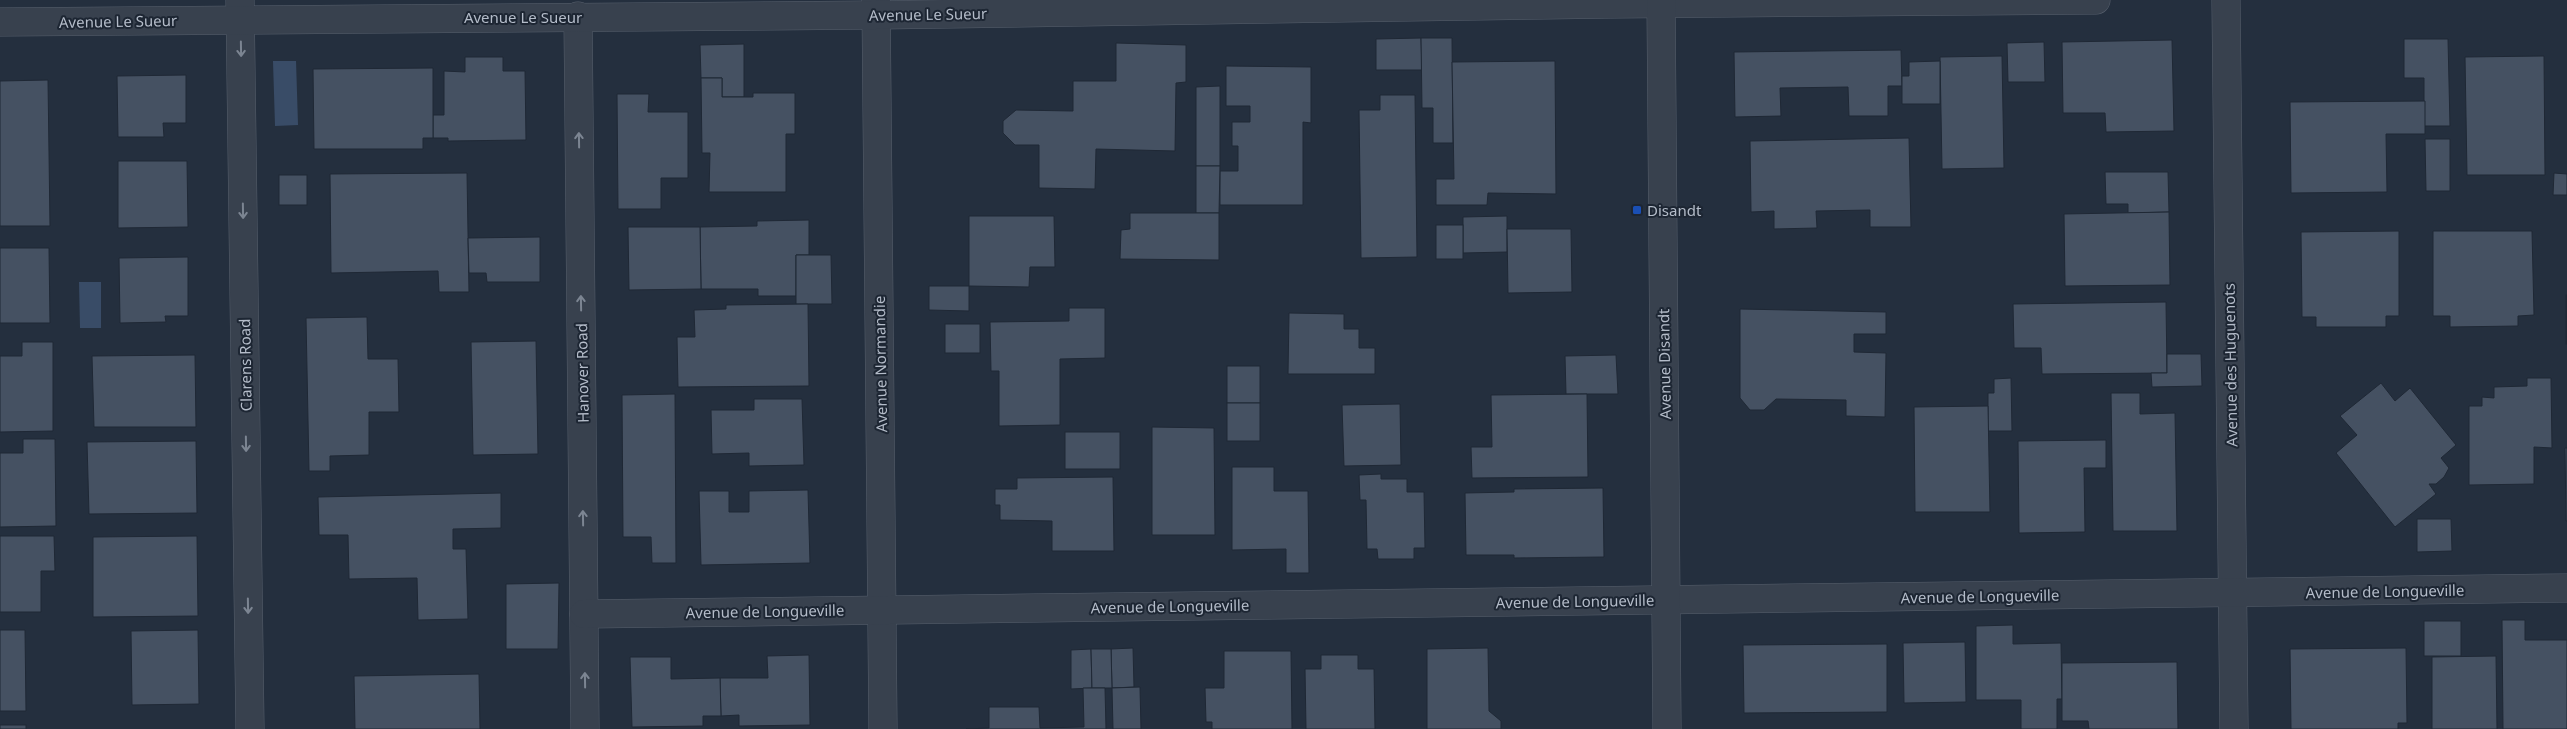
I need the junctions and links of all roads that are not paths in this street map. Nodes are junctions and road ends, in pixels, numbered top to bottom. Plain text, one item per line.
1 (2096, 0) edge
2 (2226, 0) edge
3 (1661, 2) edge
4 (876, 8) edge
5 (240, 10) edge
6 (578, 16) junction
7 (0, 22) edge
8 (2567, 588) edge
9 (2232, 592) junction
10 (1666, 600) junction
11 (883, 610) junction
12 (584, 614) junction
13 (250, 729) edge
14 (585, 729) edge
15 (883, 729) edge
16 (1667, 729) edge
17 (2234, 729) edge

1 - 3 street, Avenue Le Sueur
2 - 9 street, Avenue des Huguenots
3 - 4 street, Avenue Le Sueur
3 - 10 street, Avenue Disandt
4 - 6 street, Avenue Le Sueur
4 - 11 street, Avenue Normandie
5 - 6 street, Avenue Le Sueur
5 - 7 street, Avenue Le Sueur
5 -> 13 street, Clarens Road
12 -> 6 street, Hanover Road
8 - 9 street, Avenue de Longueville
9 - 10 street, Avenue de Longueville
9 - 17 street, Avenue des Huguenots
10 - 11 street, Avenue de Longueville
10 - 16 street, Avenue Disandt
11 - 12 street, Avenue de Longueville
11 - 15 street, Avenue Normandie
14 -> 12 street, Hanover Road

